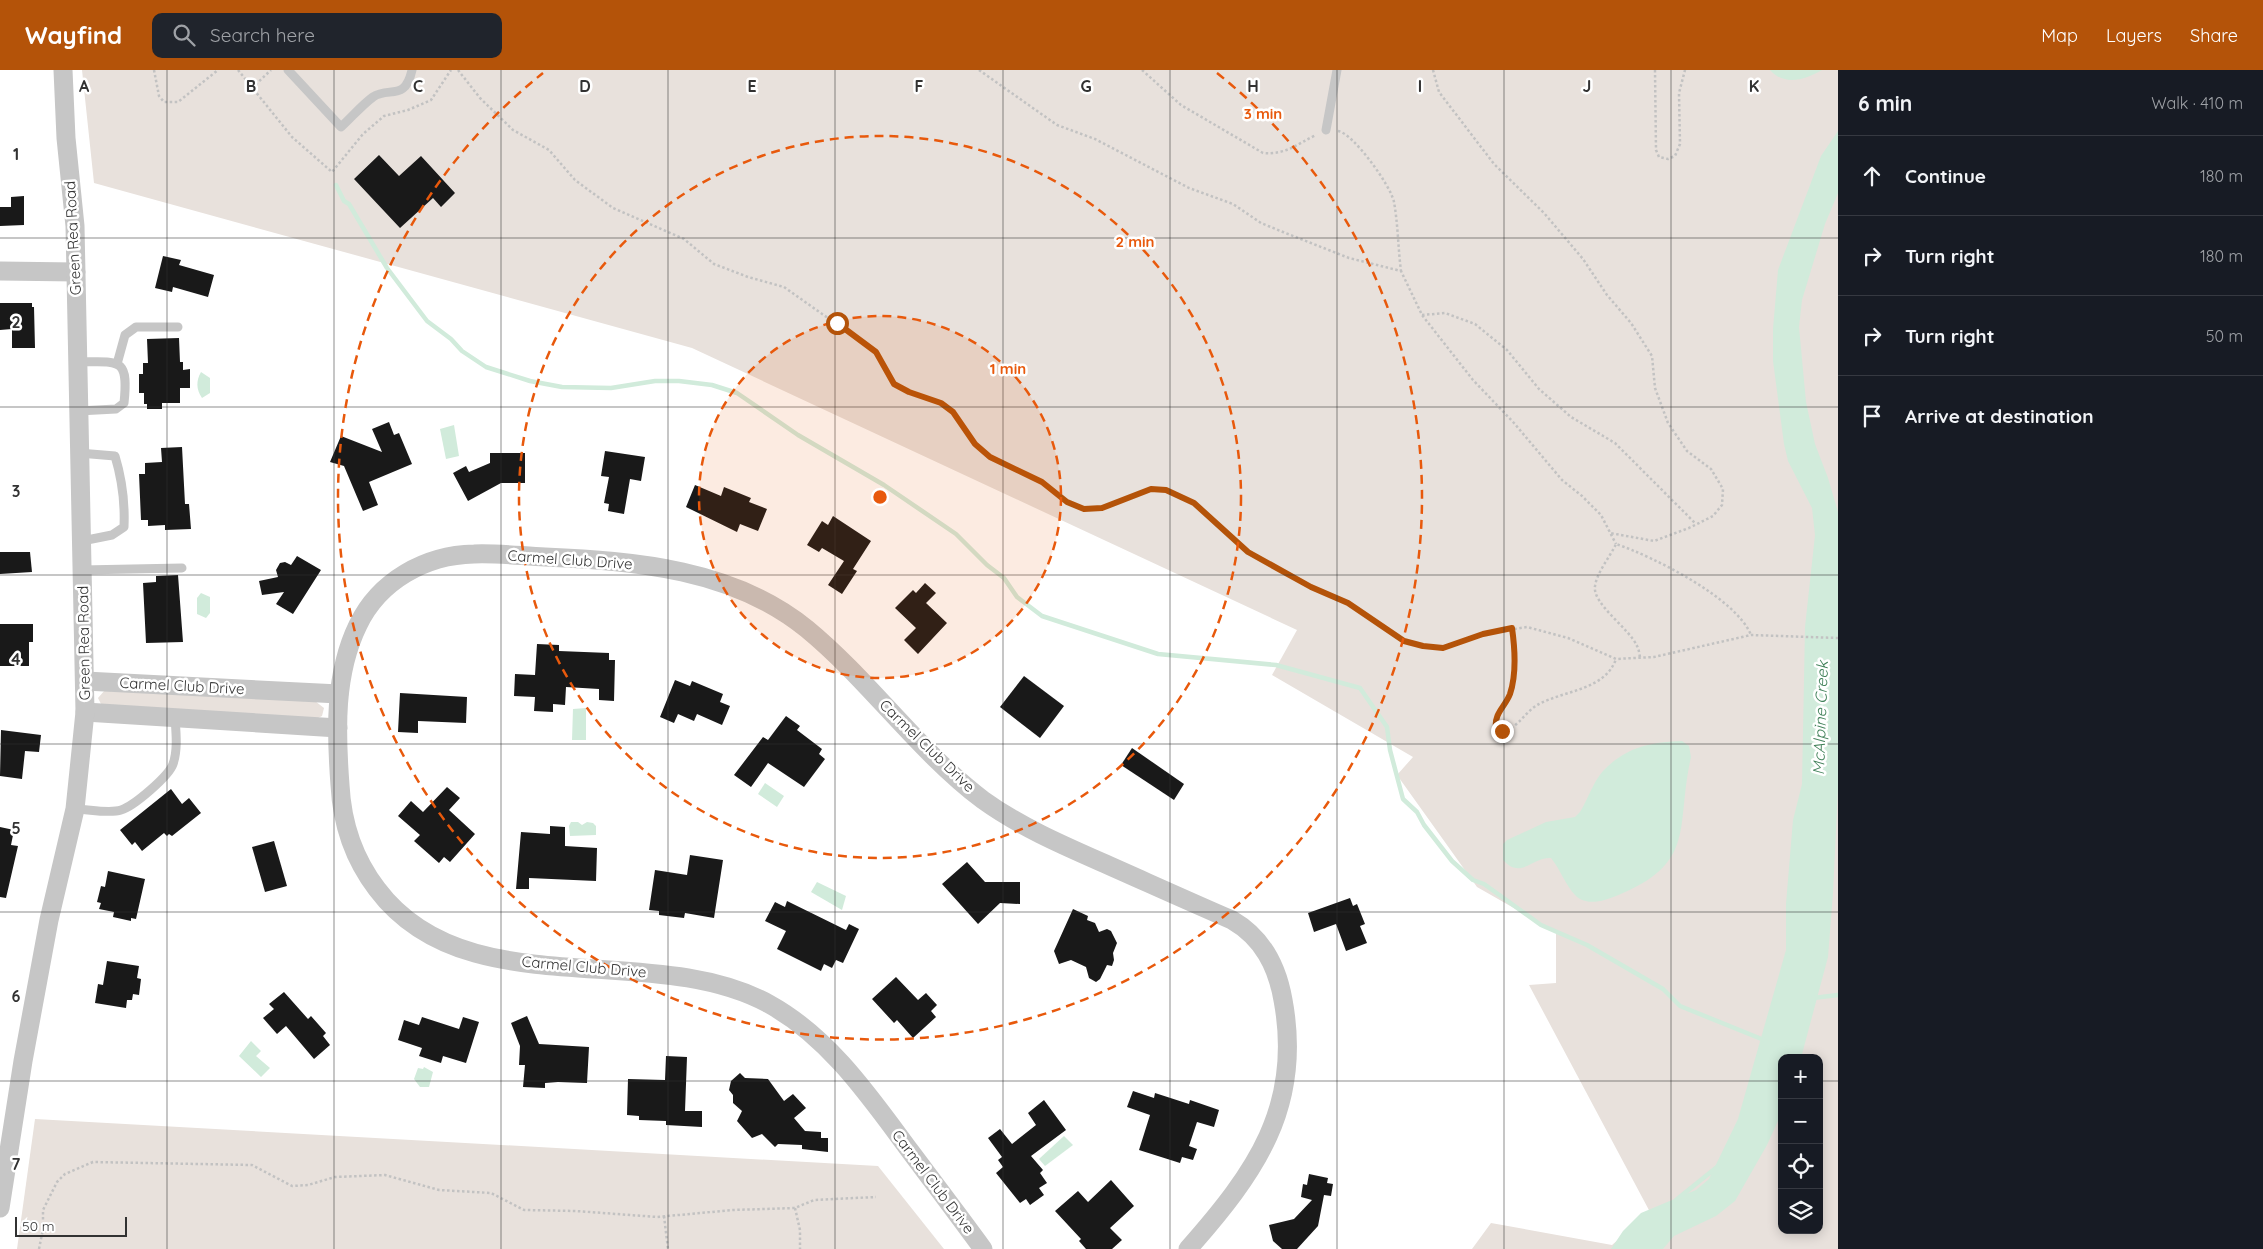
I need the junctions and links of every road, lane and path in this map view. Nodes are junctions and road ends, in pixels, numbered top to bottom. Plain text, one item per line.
1 (63, 70) edge
2 (154, 70) edge
3 (218, 70) edge
4 (271, 70) edge
5 (288, 70) edge
6 (412, 70) edge
7 (458, 70) edge
8 (979, 70) edge
9 (1142, 70) edge
10 (1337, 70) edge
11 (1433, 70) edge
12 (1655, 70) edge
13 (1685, 70) edge
14 (251, 88) dead end
15 (1326, 130) junction
16 (0, 271) edge
17 (1401, 271) junction
18 (76, 272) junction
19 (1422, 315) junction
20 (178, 327) dead end
21 (78, 362) junction
22 (117, 364) junction
23 (78, 411) junction
24 (79, 453) junction
25 (1696, 524) junction
26 (1610, 533) junction
27 (82, 540) junction
28 (1616, 544) junction
29 (182, 568) dead end
30 (82, 570) junction
31 (1512, 628) junction
32 (1751, 636) junction
33 (1838, 638) edge
34 (1640, 657) junction
35 (1616, 659) junction
36 (85, 681) junction
37 (339, 694) junction
38 (86, 712) junction
39 (175, 718) junction
40 (338, 728) junction
41 (75, 809) junction
42 (876, 1197) dead end
43 (0, 1208) edge
44 (795, 1208) junction
45 (664, 1216) junction
46 (40, 1249) edge
47 (668, 1249) edge
48 (800, 1249) edge
49 (983, 1249) edge
50 (1188, 1249) edge

1 - 18 street, Green Rea Road
2 - 3 path
4 - 14 path
5 - 6 lane
7 - 31 path
8 - 17 path
9 - 15 path
10 - 15 lane
11 - 25 path
12 - 13 path
15 - 17 path
16 - 18 street
17 - 19 path
18 - 21 street, Green Rea Road
19 - 25 path
19 - 26 path
20 - 22 lane
21 - 22 lane
21 - 23 street, Green Rea Road
22 - 23 lane
23 - 24 street, Green Rea Road
24 - 27 street, Green Rea Road
24 - 27 lane
25 - 26 path
26 - 28 path
27 - 30 street, Green Rea Road
28 - 32 path
28 - 34 path
29 - 30 lane
30 - 36 street, Green Rea Road
31 - 35 path
31 - 35 path
32 - 33 path
32 - 34 path
34 - 35 path
36 - 37 street, Carmel Club Drive
36 - 38 street, Green Rea Road
37 - 40 street, Carmel Club Drive
37 - 50 street, Carmel Club Drive
38 - 39 street, Carmel Club Drive
38 - 41 street, Green Rea Road
39 - 40 street, Carmel Club Drive
39 - 41 lane
40 - 49 street, Carmel Club Drive
41 - 43 street, Green Rea Road
42 - 44 path
44 - 45 path
44 - 48 path
45 - 46 path
45 - 47 path

